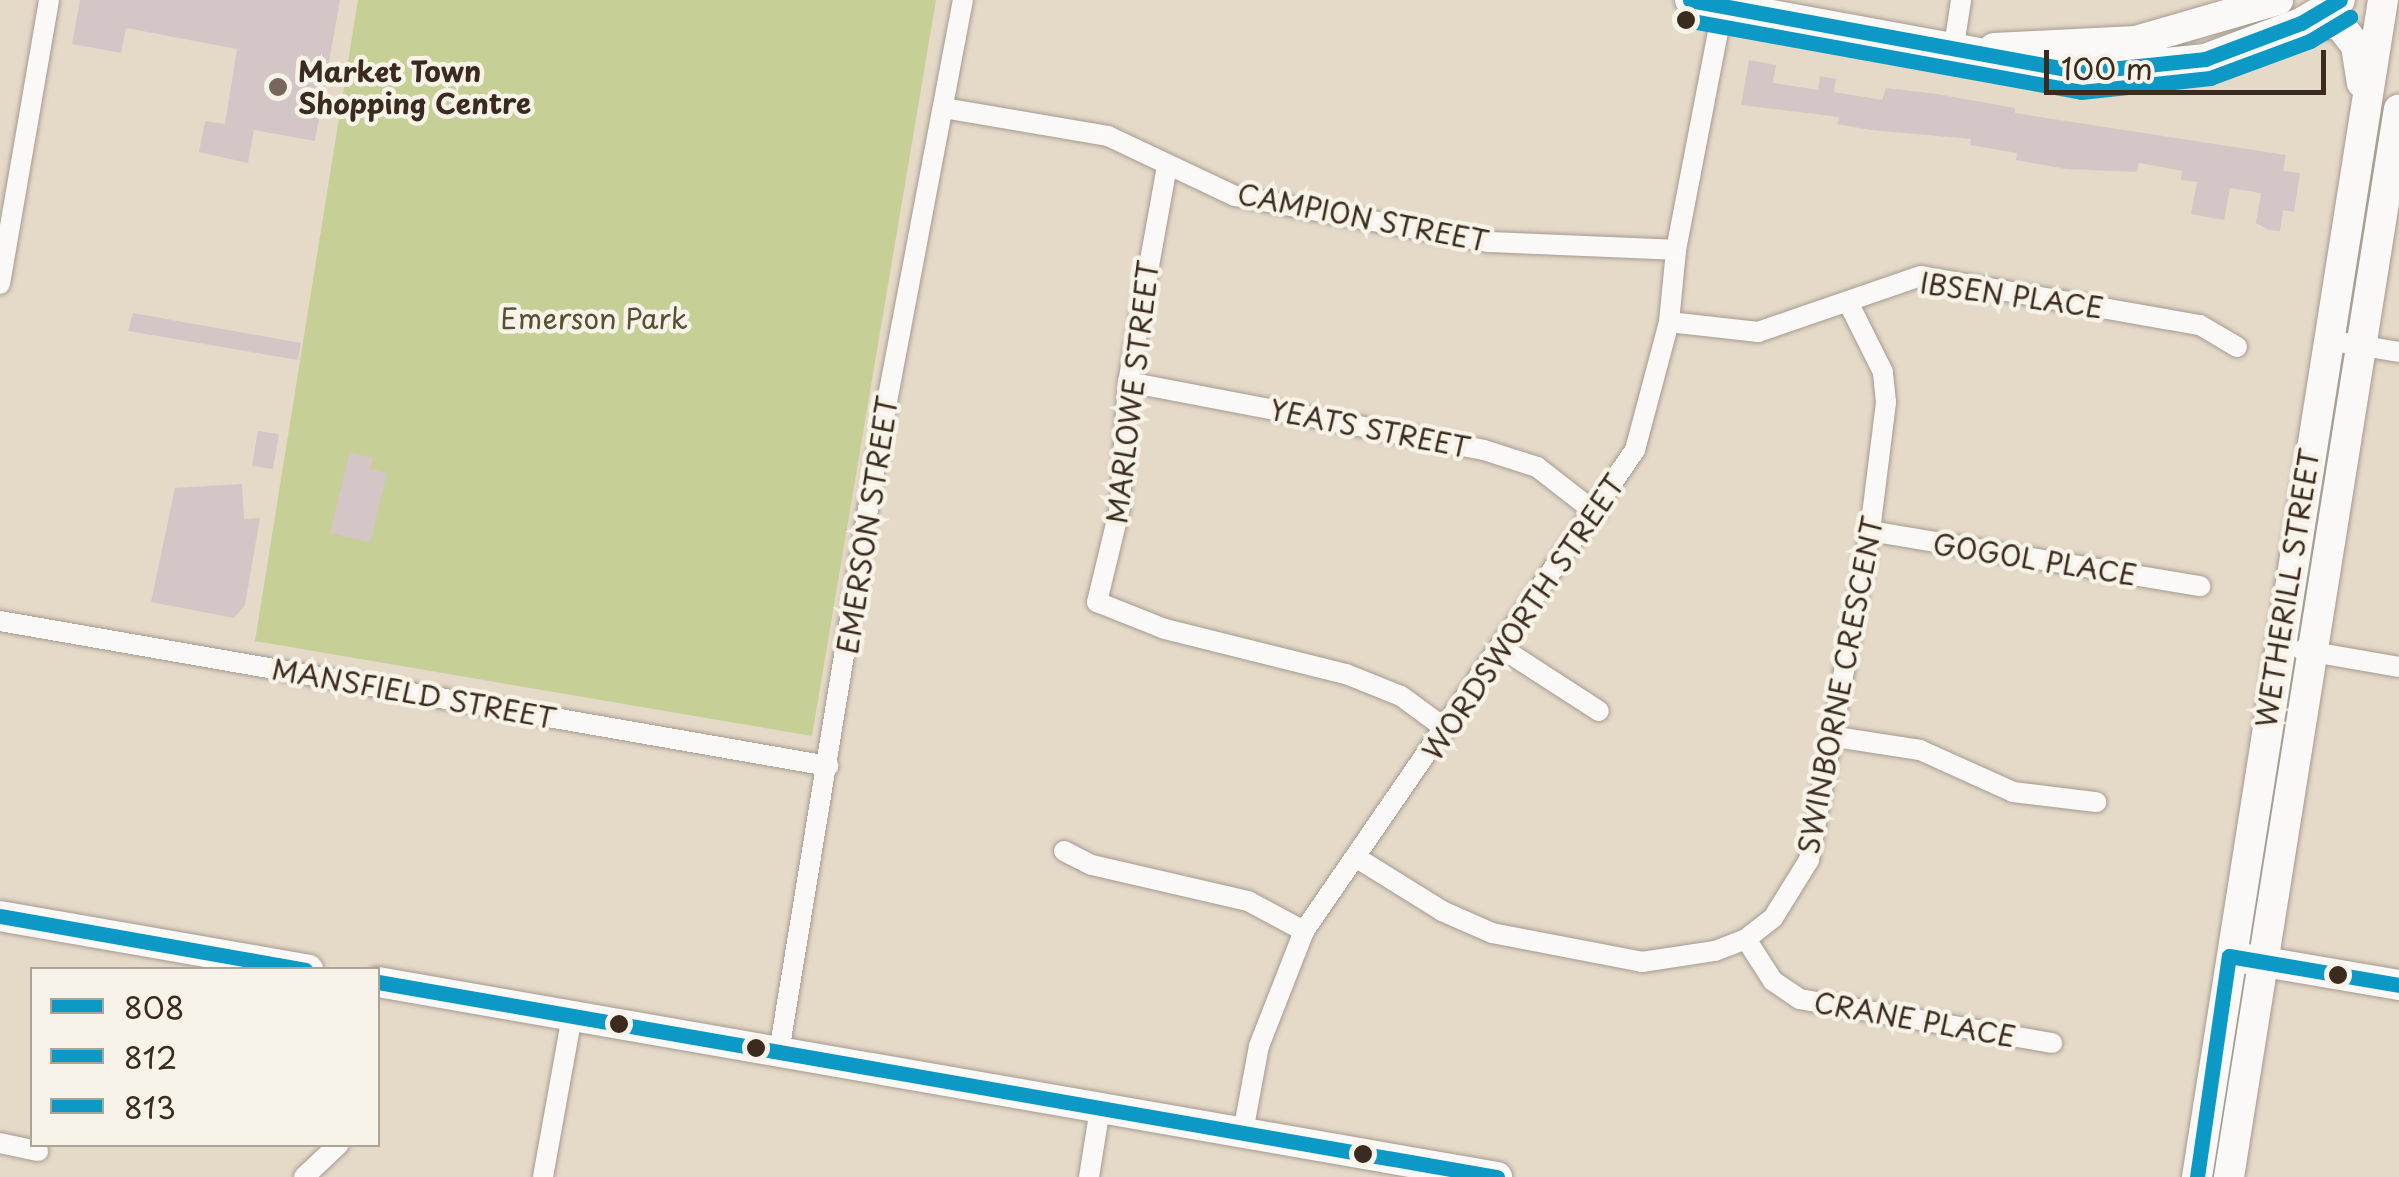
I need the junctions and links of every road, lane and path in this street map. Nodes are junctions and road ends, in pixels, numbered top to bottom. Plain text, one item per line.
1 (49, 0) edge
2 (963, 0) edge
3 (1690, 0) edge
4 (1962, 0) edge
5 (2278, 0) edge
6 (2340, 0) edge
7 (2383, 0) edge
8 (1723, 6) junction
9 (2301, 22) junction
10 (1965, 48) junction
11 (944, 108) junction
12 (2399, 110) edge
13 (2364, 116) junction
14 (1167, 166) junction
15 (1676, 250) junction
16 (0, 284) edge
17 (1848, 302) junction
18 (1669, 322) junction
19 (2328, 340) junction
20 (2361, 346) junction
21 (2237, 347) dead end
22 (2399, 352) edge
23 (1128, 382) junction
24 (1596, 512) junction
25 (1870, 531) junction
26 (2200, 586) dead end
27 (0, 621) edge
28 (2278, 646) junction
29 (1503, 649) junction
30 (2311, 652) junction
31 (2399, 667) edge
32 (1599, 711) dead end
33 (1446, 729) junction
34 (1836, 737) junction
35 (828, 766) junction
36 (2096, 802) dead end
37 (1064, 852) dead end
38 (1358, 858) junction
39 (0, 916) edge
40 (1304, 930) junction
41 (1746, 939) junction
42 (2229, 956) junction
43 (2263, 962) junction
44 (291, 967) edge
45 (380, 982) edge
46 (2399, 985) edge
47 (572, 1016) junction
48 (2052, 1043) dead end
49 (779, 1052) junction
50 (1100, 1108) junction
51 (1243, 1132) junction
52 (0, 1144) edge
53 (335, 1147) edge
54 (38, 1151) dead end
55 (1356, 1164) edge
56 (304, 1177) edge
57 (544, 1177) edge
58 (1088, 1177) edge
59 (1497, 1177) edge
60 (2197, 1177) edge
61 (2229, 1177) edge

1 - 16 street
2 - 11 street, EMERSON STREET
3 - 8 main road
4 - 10 street
5 - 10 main road
6 - 9 main road
7 - 13 main road, WETHERILL STREET
8 - 10 main road
8 - 15 street, WORDSWORTH STREET
9 - 10 main road
9 - 13 main road
11 - 14 street, CAMPION STREET
11 - 35 street, EMERSON STREET
12 - 20 main road, WETHERILL STREET
13 - 19 main road, WETHERILL STREET
14 - 15 street, CAMPION STREET
14 - 23 street, MARLOWE STREET
15 - 18 street, WORDSWORTH STREET
17 - 18 street, IBSEN PLACE
17 - 21 street, IBSEN PLACE
17 - 25 street, SWINBORNE CRESCENT
18 - 24 street, WORDSWORTH STREET
19 - 20 street
19 - 28 main road, WETHERILL STREET
20 - 22 street
20 - 30 main road, WETHERILL STREET
23 - 24 street, YEATS STREET
23 - 33 street, MARLOWE STREET
24 - 29 street, WORDSWORTH STREET
25 - 26 street, GOGOL PLACE
25 - 34 street, SWINBORNE CRESCENT
27 - 35 street, MANSFIELD STREET
28 - 30 street
28 - 42 main road, WETHERILL STREET
29 - 32 street
29 - 33 street, WORDSWORTH STREET
30 - 31 street
30 - 43 main road, WETHERILL STREET
33 - 38 street, WORDSWORTH STREET
34 - 36 street
34 - 41 street, SWINBORNE CRESCENT
35 - 49 street, EMERSON STREET
37 - 40 street
38 - 40 street, WORDSWORTH STREET
38 - 41 street, SWINBORNE CRESCENT
39 - 44 main road
40 - 51 street, WORDSWORTH STREET
41 - 48 street, CRANE PLACE
42 - 43 main road
42 - 60 main road, WETHERILL STREET
43 - 46 main road
43 - 61 main road, WETHERILL STREET
45 - 47 main road
47 - 49 main road
47 - 57 street
49 - 50 main road
50 - 51 main road
50 - 58 street
51 - 55 main road
52 - 54 street
53 - 56 street
55 - 59 main road

